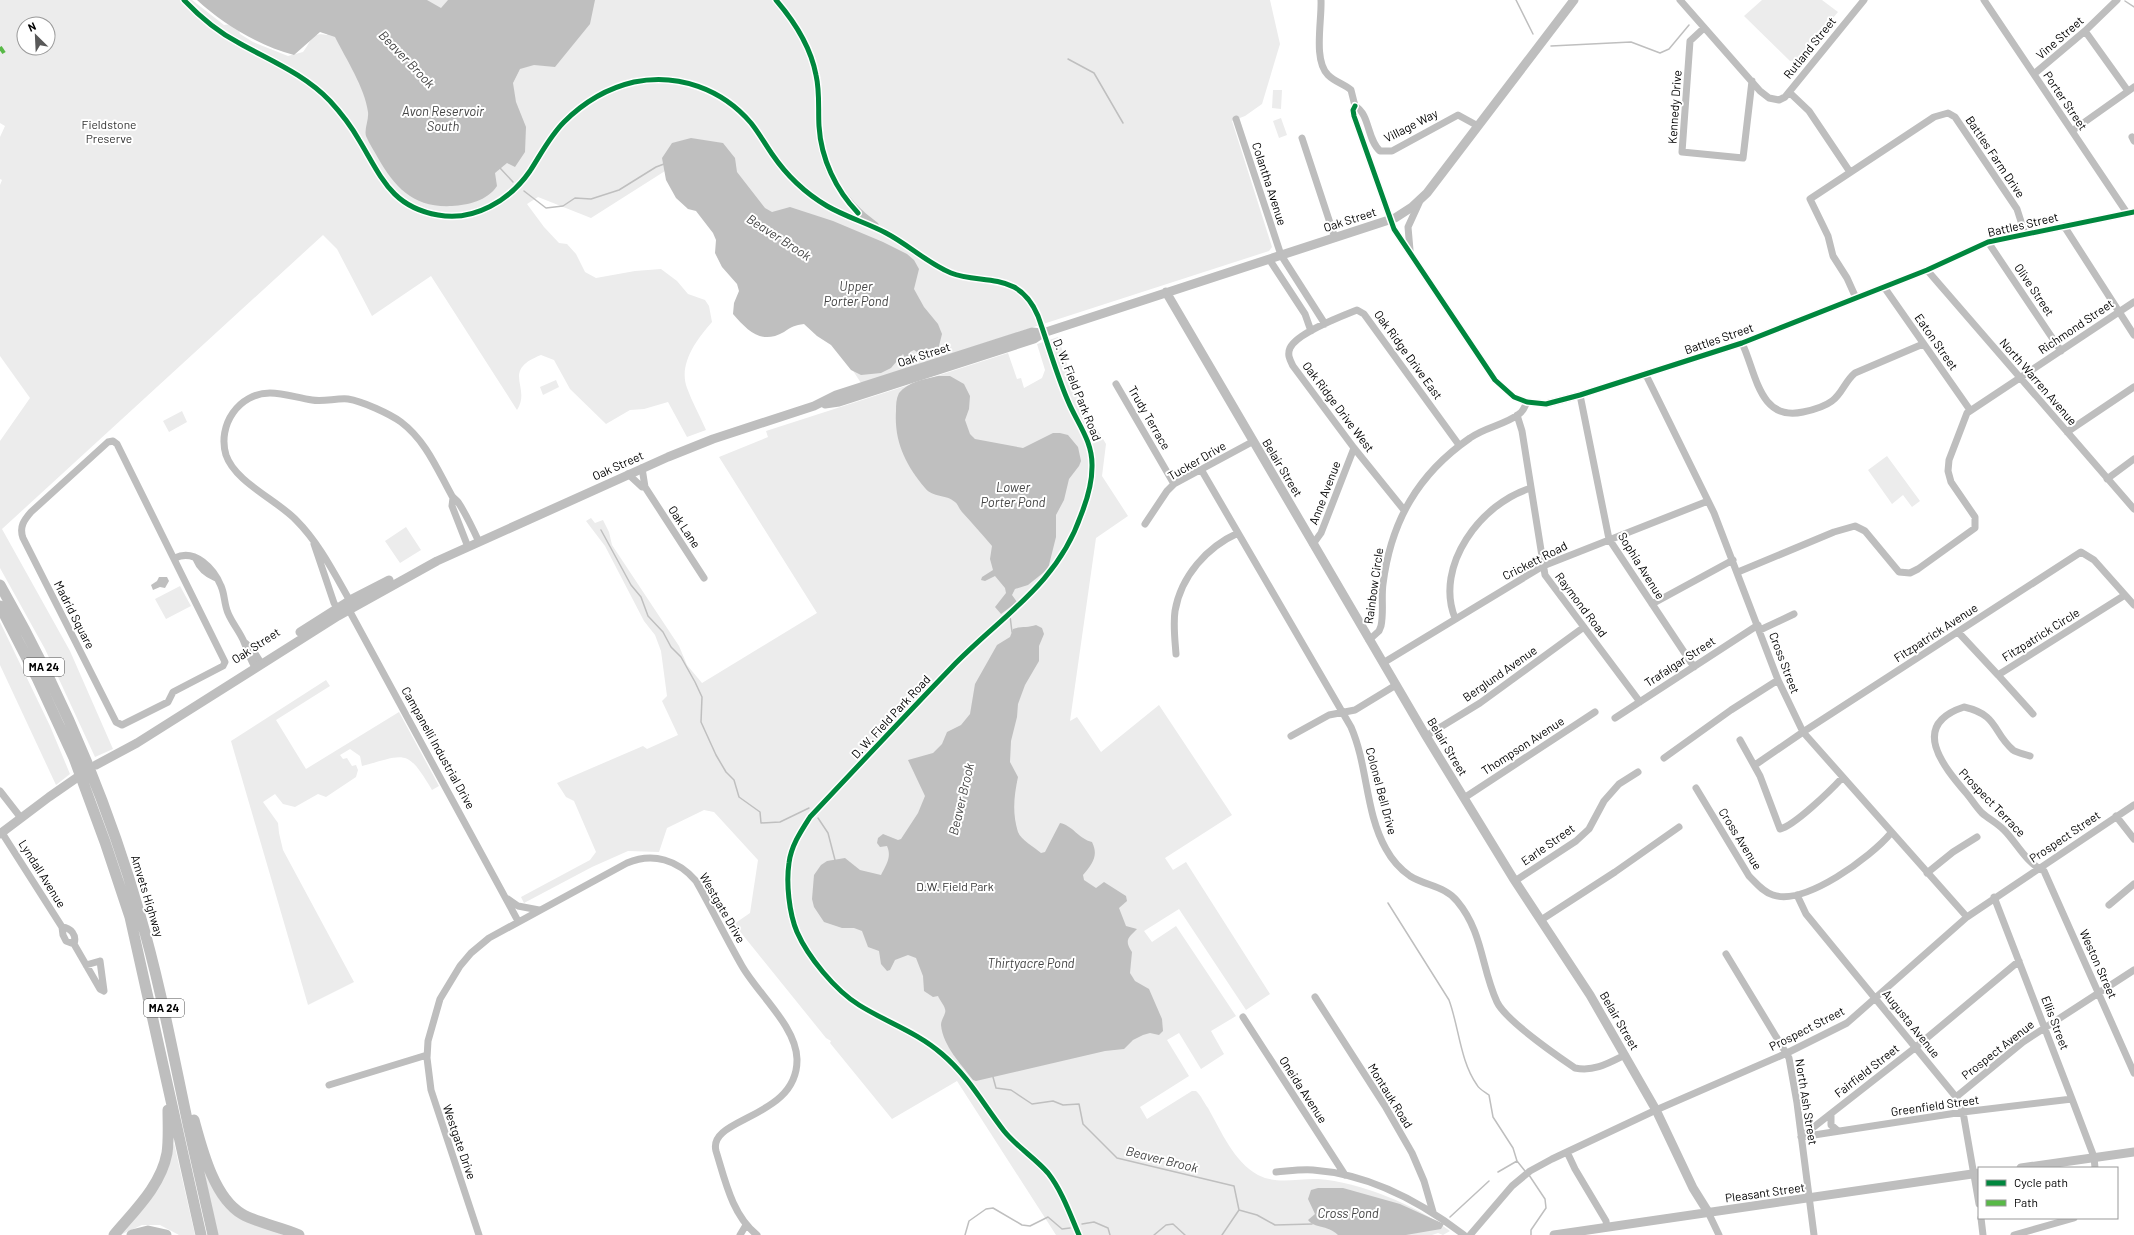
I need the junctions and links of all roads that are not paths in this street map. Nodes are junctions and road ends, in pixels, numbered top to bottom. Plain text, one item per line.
1 (184, 0) edge
2 (776, 0) edge
3 (1321, 0) edge
4 (1574, 0) edge
5 (1680, 0) edge
6 (1864, 0) edge
7 (1984, 0) edge
8 (2117, 0) edge
9 (1704, 28) junction
10 (2085, 31) junction
11 (2034, 74) junction
12 (1752, 81) junction
13 (2131, 89) edge
14 (1789, 92) junction
15 (1355, 106) junction
16 (1236, 119) dead end
17 (1478, 126) junction
18 (2072, 131) junction
19 (1302, 138) dead end
20 (1850, 172) junction
21 (1420, 200) junction
22 (2130, 213) edge
23 (1390, 220) junction
24 (2064, 226) junction
25 (885, 233) junction
26 (2025, 234) junction
27 (1335, 238) junction
28 (1988, 242) junction
29 (1281, 255) junction
30 (1412, 256) junction
31 (1269, 259) junction
32 (1927, 270) junction
33 (1884, 287) junction
34 (1166, 292) junction
35 (1856, 298) junction
36 (2134, 302) edge
37 (2119, 312) junction
38 (1325, 324) junction
39 (1311, 331) junction
40 (1043, 333) junction
41 (2134, 335) edge
42 (1742, 343) junction
43 (1923, 344) junction
44 (2061, 351) junction
45 (1646, 375) junction
46 (2020, 378) junction
47 (1116, 384) dead end
48 (2134, 387) edge
49 (1580, 395) junction
50 (1527, 402) junction
51 (1970, 410) junction
52 (1517, 415) junction
53 (2067, 432) junction
54 (1252, 442) junction
55 (1459, 445) junction
56 (1354, 448) junction
57 (2134, 459) edge
58 (642, 468) junction
59 (1202, 471) junction
60 (628, 474) junction
61 (2108, 479) junction
62 (1174, 484) junction
63 (645, 488) junction
64 (1531, 488) junction
65 (453, 498) junction
66 (1708, 501) junction
67 (2134, 509) edge
68 (1404, 510) junction
69 (1145, 524) dead end
70 (1238, 533) junction
71 (1609, 539) junction
72 (313, 542) junction
73 (479, 542) junction
74 (1313, 544) junction
75 (468, 547) junction
76 (175, 558) junction
77 (1733, 560) junction
78 (1543, 566) junction
79 (1738, 572) junction
80 (704, 578) dead end
81 (0, 585) edge
82 (2125, 595) junction
83 (1652, 604) junction
84 (349, 605) junction
85 (2134, 605) edge
86 (0, 606) edge
87 (337, 608) junction
88 (1794, 614) dead end
89 (1455, 618) junction
90 (1584, 627) junction
91 (1759, 628) junction
92 (1958, 632) junction
93 (1369, 640) junction
94 (1176, 654) dead end
95 (257, 663) junction
96 (1383, 663) junction
97 (1694, 667) junction
98 (1998, 675) junction
99 (1778, 680) junction
100 (1396, 685) junction
101 (1640, 702) junction
102 (1343, 712) junction
103 (1595, 712) dead end
104 (2033, 714) dead end
105 (1615, 718) dead end
106 (1803, 732) junction
107 (1291, 736) dead end
108 (1426, 736) junction
109 (1740, 740) dead end
110 (78, 755) junction
111 (2030, 756) dead end
112 (1664, 758) dead end
113 (1755, 765) junction
114 (1638, 772) dead end
115 (1842, 778) junction
116 (91, 788) junction
117 (1696, 788) dead end
118 (0, 792) edge
119 (1464, 798) junction
120 (2134, 805) edge
121 (2116, 816) junction
122 (21, 818) junction
123 (1679, 827) dead end
124 (1891, 833) junction
125 (1, 834) edge
126 (1977, 837) dead end
127 (2134, 838) edge
128 (2038, 868) junction
129 (1926, 873) junction
130 (1515, 881) junction
131 (2134, 884) edge
132 (1797, 895) junction
133 (505, 897) junction
134 (1994, 897) junction
135 (2109, 905) dead end
136 (539, 910) junction
137 (1967, 917) junction
138 (1541, 920) junction
139 (518, 921) junction
140 (1726, 954) dead end
141 (2019, 961) junction
142 (86, 965) dead end
143 (2134, 970) edge
144 (2099, 992) junction
145 (1315, 997) dead end
146 (1875, 998) junction
147 (1243, 1017) dead end
148 (2045, 1028) junction
149 (1916, 1047) junction
150 (1787, 1053) junction
151 (427, 1055) junction
152 (1625, 1055) junction
153 (178, 1072) junction
154 (2134, 1073) edge
155 (329, 1085) dead end
156 (168, 1094) junction
157 (1956, 1097) junction
158 (2072, 1099) junction
159 (1656, 1110) junction
160 (1963, 1112) junction
161 (1831, 1114) junction
162 (1838, 1131) junction
163 (1801, 1137) junction
164 (1567, 1152) junction
165 (2134, 1152) edge
166 (2094, 1157) junction
167 (2028, 1167) edge
168 (2095, 1167) edge
169 (1276, 1172) dead end
170 (1977, 1173) edge
171 (1345, 1175) junction
172 (1978, 1188) edge
173 (1809, 1199) junction
174 (1433, 1212) junction
175 (1708, 1212) junction
176 (1981, 1219) edge
177 (2072, 1219) edge
178 (746, 1225) junction
179 (1607, 1227) junction
180 (2039, 1232) edge
181 (1079, 1234) edge
182 (114, 1235) edge
183 (132, 1235) edge
184 (166, 1235) edge
185 (201, 1235) edge
186 (213, 1235) edge
187 (300, 1235) edge
188 (479, 1235) edge
189 (740, 1235) edge
190 (757, 1235) edge
191 (1464, 1235) edge
192 (1470, 1235) edge
193 (1554, 1235) edge
194 (1719, 1235) edge
195 (1814, 1235) edge
196 (1984, 1235) edge
197 (2014, 1235) edge

1 - 25 street, D. W. Field Park Road
2 - 25 street, D. W. Field Park Road
3 - 15 street, Village Way
4 - 17 main road, Oak Street
5 - 9 street
6 - 14 street, Rutland Street
7 - 11 street, Porter Street
8 - 10 street, Vine Street
9 - 12 street
9 - 12 street, Kennedy Drive
10 - 11 street, Vine Street
10 - 13 street
11 - 18 street, Porter Street
12 - 14 street
13 - 18 street
14 - 20 street
15 - 17 street, Village Way
15 - 23 street, Battles Street
16 - 29 street, Colantha Avenue
17 - 21 main road, Oak Street
18 - 22 street, Porter Street
19 - 27 street
20 - 26 street, Battles Farm Drive
20 - 35 street, Battles Farm Drive
21 - 23 main road, Oak Street
21 - 30 street, Battles Street
22 - 24 street, Battles Street
23 - 27 main road, Oak Street
23 - 30 street, Battles Street
24 - 26 street, Battles Street
24 - 37 street
25 - 40 street, D. W. Field Park Road
26 - 28 street, Battles Street
27 - 29 main road, Oak Street
28 - 32 street, Battles Street
28 - 44 street, Olive Street
29 - 31 main road, Oak Street
29 - 38 street, Colantha Avenue
30 - 50 street, Battles Street
31 - 34 main road, Oak Street
31 - 39 street
32 - 33 street, Battles Street
32 - 46 street, North Warren Avenue
33 - 35 street, Battles Street
33 - 43 street, Eaton Street
34 - 40 main road, Oak Street
34 - 54 main road, Belair Street
35 - 42 street, Battles Street
36 - 37 street, Richmond Street
37 - 41 street
37 - 44 street, Richmond Street
38 - 39 street, Oak Ridge Drive West
38 - 55 street, Oak Ridge Drive East
39 - 56 street, Oak Ridge Drive West
40 - 58 main road, Oak Street
40 - 181 street, D. W. Field Park Road
42 - 43 street
42 - 45 street, Battles Street
43 - 51 street, Eaton Street
44 - 46 street, Richmond Street
45 - 49 street, Battles Street
45 - 66 street, Cross Street
46 - 51 street, Richmond Street
46 - 53 street, North Warren Avenue
47 - 62 street, Trudy Terrace
48 - 53 street
49 - 50 street, Battles Street
49 - 71 street, Sophia Avenue
50 - 52 street, Rainbow Circle
51 - 79 street
52 - 55 street, Rainbow Circle
52 - 64 street, Raymond Road
53 - 61 street, North Warren Avenue
54 - 59 street, Tucker Drive
54 - 74 main road, Belair Street
55 - 68 street, Rainbow Circle
56 - 68 street, Oak Ridge Drive West
56 - 74 street, Anne Avenue
57 - 61 street
58 - 60 main road, Oak Street
58 - 63 street, Oak Lane
59 - 62 street, Tucker Drive
59 - 70 street, Colonel Bell Drive
60 - 63 street, Oak Lane
60 - 73 main road, Oak Street
61 - 67 street, North Warren Avenue
62 - 69 street, Tucker Drive
63 - 80 street, Oak Lane
64 - 78 street, Raymond Road
64 - 89 street
65 - 72 street, Campanelli Industrial Drive
65 - 73 street
65 - 75 street
66 - 71 street, Crickett Road
66 - 77 street, Cross Street
68 - 93 street, Rainbow Circle
70 - 94 street
70 - 102 street, Colonel Bell Drive
71 - 78 street, Crickett Road
71 - 83 street, Sophia Avenue
72 - 84 street, Campanelli Industrial Drive
72 - 87 street
73 - 75 main road, Oak Street
74 - 93 main road, Belair Street
75 - 84 main road, Oak Street
76 - 76 street, Madrid Square
76 - 95 street
77 - 79 street, Cross Street
77 - 83 street
78 - 89 street, Crickett Road
78 - 90 street, Raymond Road
79 - 91 street, Cross Street
81 - 110 highway, Amvets Highway / MA 24
82 - 85 street
82 - 92 street, Fitzpatrick Avenue
82 - 98 street, Fitzpatrick Circle
83 - 97 street, Sophia Avenue
84 - 87 main road, Oak Street
84 - 95 main road, Oak Street
84 - 133 street, Campanelli Industrial Drive
86 - 110 highway, Amvets Highway / MA 24
87 - 95 main road, Oak Street
88 - 91 street, Trafalgar Street
89 - 96 street, Crickett Road
90 - 101 street, Raymond Road
90 - 108 street, Berglund Avenue
91 - 97 street, Trafalgar Street
91 - 99 street, Cross Street
92 - 98 street, Fitzpatrick Circle
92 - 106 street, Fitzpatrick Avenue
93 - 96 main road, Belair Street
95 - 122 main road, Oak Street
96 - 100 main road, Belair Street
97 - 101 street, Trafalgar Street
98 - 104 street
99 - 106 street, Cross Street
99 - 112 street
100 - 102 street
100 - 108 main road, Belair Street
101 - 105 street, Trafalgar Street
102 - 107 street
102 - 152 street, Colonel Bell Drive
103 - 119 street, Thompson Avenue
106 - 113 street, Fitzpatrick Avenue
106 - 115 street, Cross Street
108 - 119 main road, Belair Street
109 - 113 street
110 - 116 highway, Amvets Highway / MA 24
111 - 128 street, Prospect Terrace
113 - 115 street
114 - 130 street, Earle Street
115 - 124 street, Cross Street
116 - 153 highway, Amvets Highway / MA 24
116 - 156 highway, Amvets Highway / MA 24
117 - 132 street, Cross Avenue
118 - 122 street
119 - 130 main road, Belair Street
120 - 121 street, Prospect Street
121 - 127 street
121 - 128 street, Prospect Street
122 - 125 main road, Oak Street
123 - 138 street
124 - 129 street, Cross Street
124 - 132 street, Cross Avenue
125 - 142 street, Lyndall Avenue
126 - 129 street
128 - 134 street, Prospect Street
128 - 144 street, Weston Street
129 - 137 street, Cross Street
130 - 138 main road, Belair Street
131 - 135 street
132 - 146 street, Augusta Avenue
133 - 136 street
133 - 139 street, Campanelli Industrial Drive
134 - 137 street, Prospect Street
134 - 141 street, Ellis Street
136 - 139 street, Westgate Drive
136 - 178 street, Westgate Drive
137 - 146 street, Prospect Street
138 - 152 main road, Belair Street
139 - 151 street, Westgate Drive
140 - 150 street, North Ash Street
141 - 148 street, Ellis Street
141 - 149 street, Fairfield Street
143 - 144 street, Prospect Avenue
144 - 148 street, Prospect Avenue
144 - 154 street, Weston Street
145 - 174 street, Montauk Road
146 - 149 street, Augusta Avenue
146 - 150 street, Prospect Street
147 - 171 street, Oneida Avenue
148 - 157 street, Prospect Avenue
148 - 158 street, Ellis Street
149 - 157 street, Augusta Avenue
149 - 161 street, Fairfield Street
150 - 159 street, Prospect Street
150 - 163 street, North Ash Street
151 - 155 street
151 - 188 street, Westgate Drive
152 - 159 main road, Belair Street
153 - 186 highway, Amvets Highway / MA 24
153 - 187 highway
156 - 182 highway
156 - 185 highway, Amvets Highway / MA 24
157 - 160 street, Augusta Avenue
158 - 160 street, Greenfield Street
158 - 166 street, Ellis Street
159 - 164 street, Prospect Street
159 - 175 main road, Belair Street
160 - 162 street, Greenfield Street
160 - 170 street, Augusta Avenue
161 - 162 street
161 - 163 street, Fairfield Street
162 - 163 street, Greenfield Street
163 - 173 street, North Ash Street
164 - 179 street
164 - 192 street, Prospect Street
165 - 166 main road
166 - 167 main road
166 - 168 street, Ellis Street
169 - 171 street
170 - 172 street, Augusta Avenue
170 - 173 main road, Pleasant Street
171 - 174 street
173 - 175 main road, Pleasant Street
173 - 195 street, North Ash Street
174 - 191 street
175 - 179 main road, Pleasant Street
175 - 194 street
176 - 196 street
177 - 180 street
178 - 189 street
178 - 190 street, Westgate Drive
179 - 193 main road, Pleasant Street
180 - 197 street
183 - 184 highway

